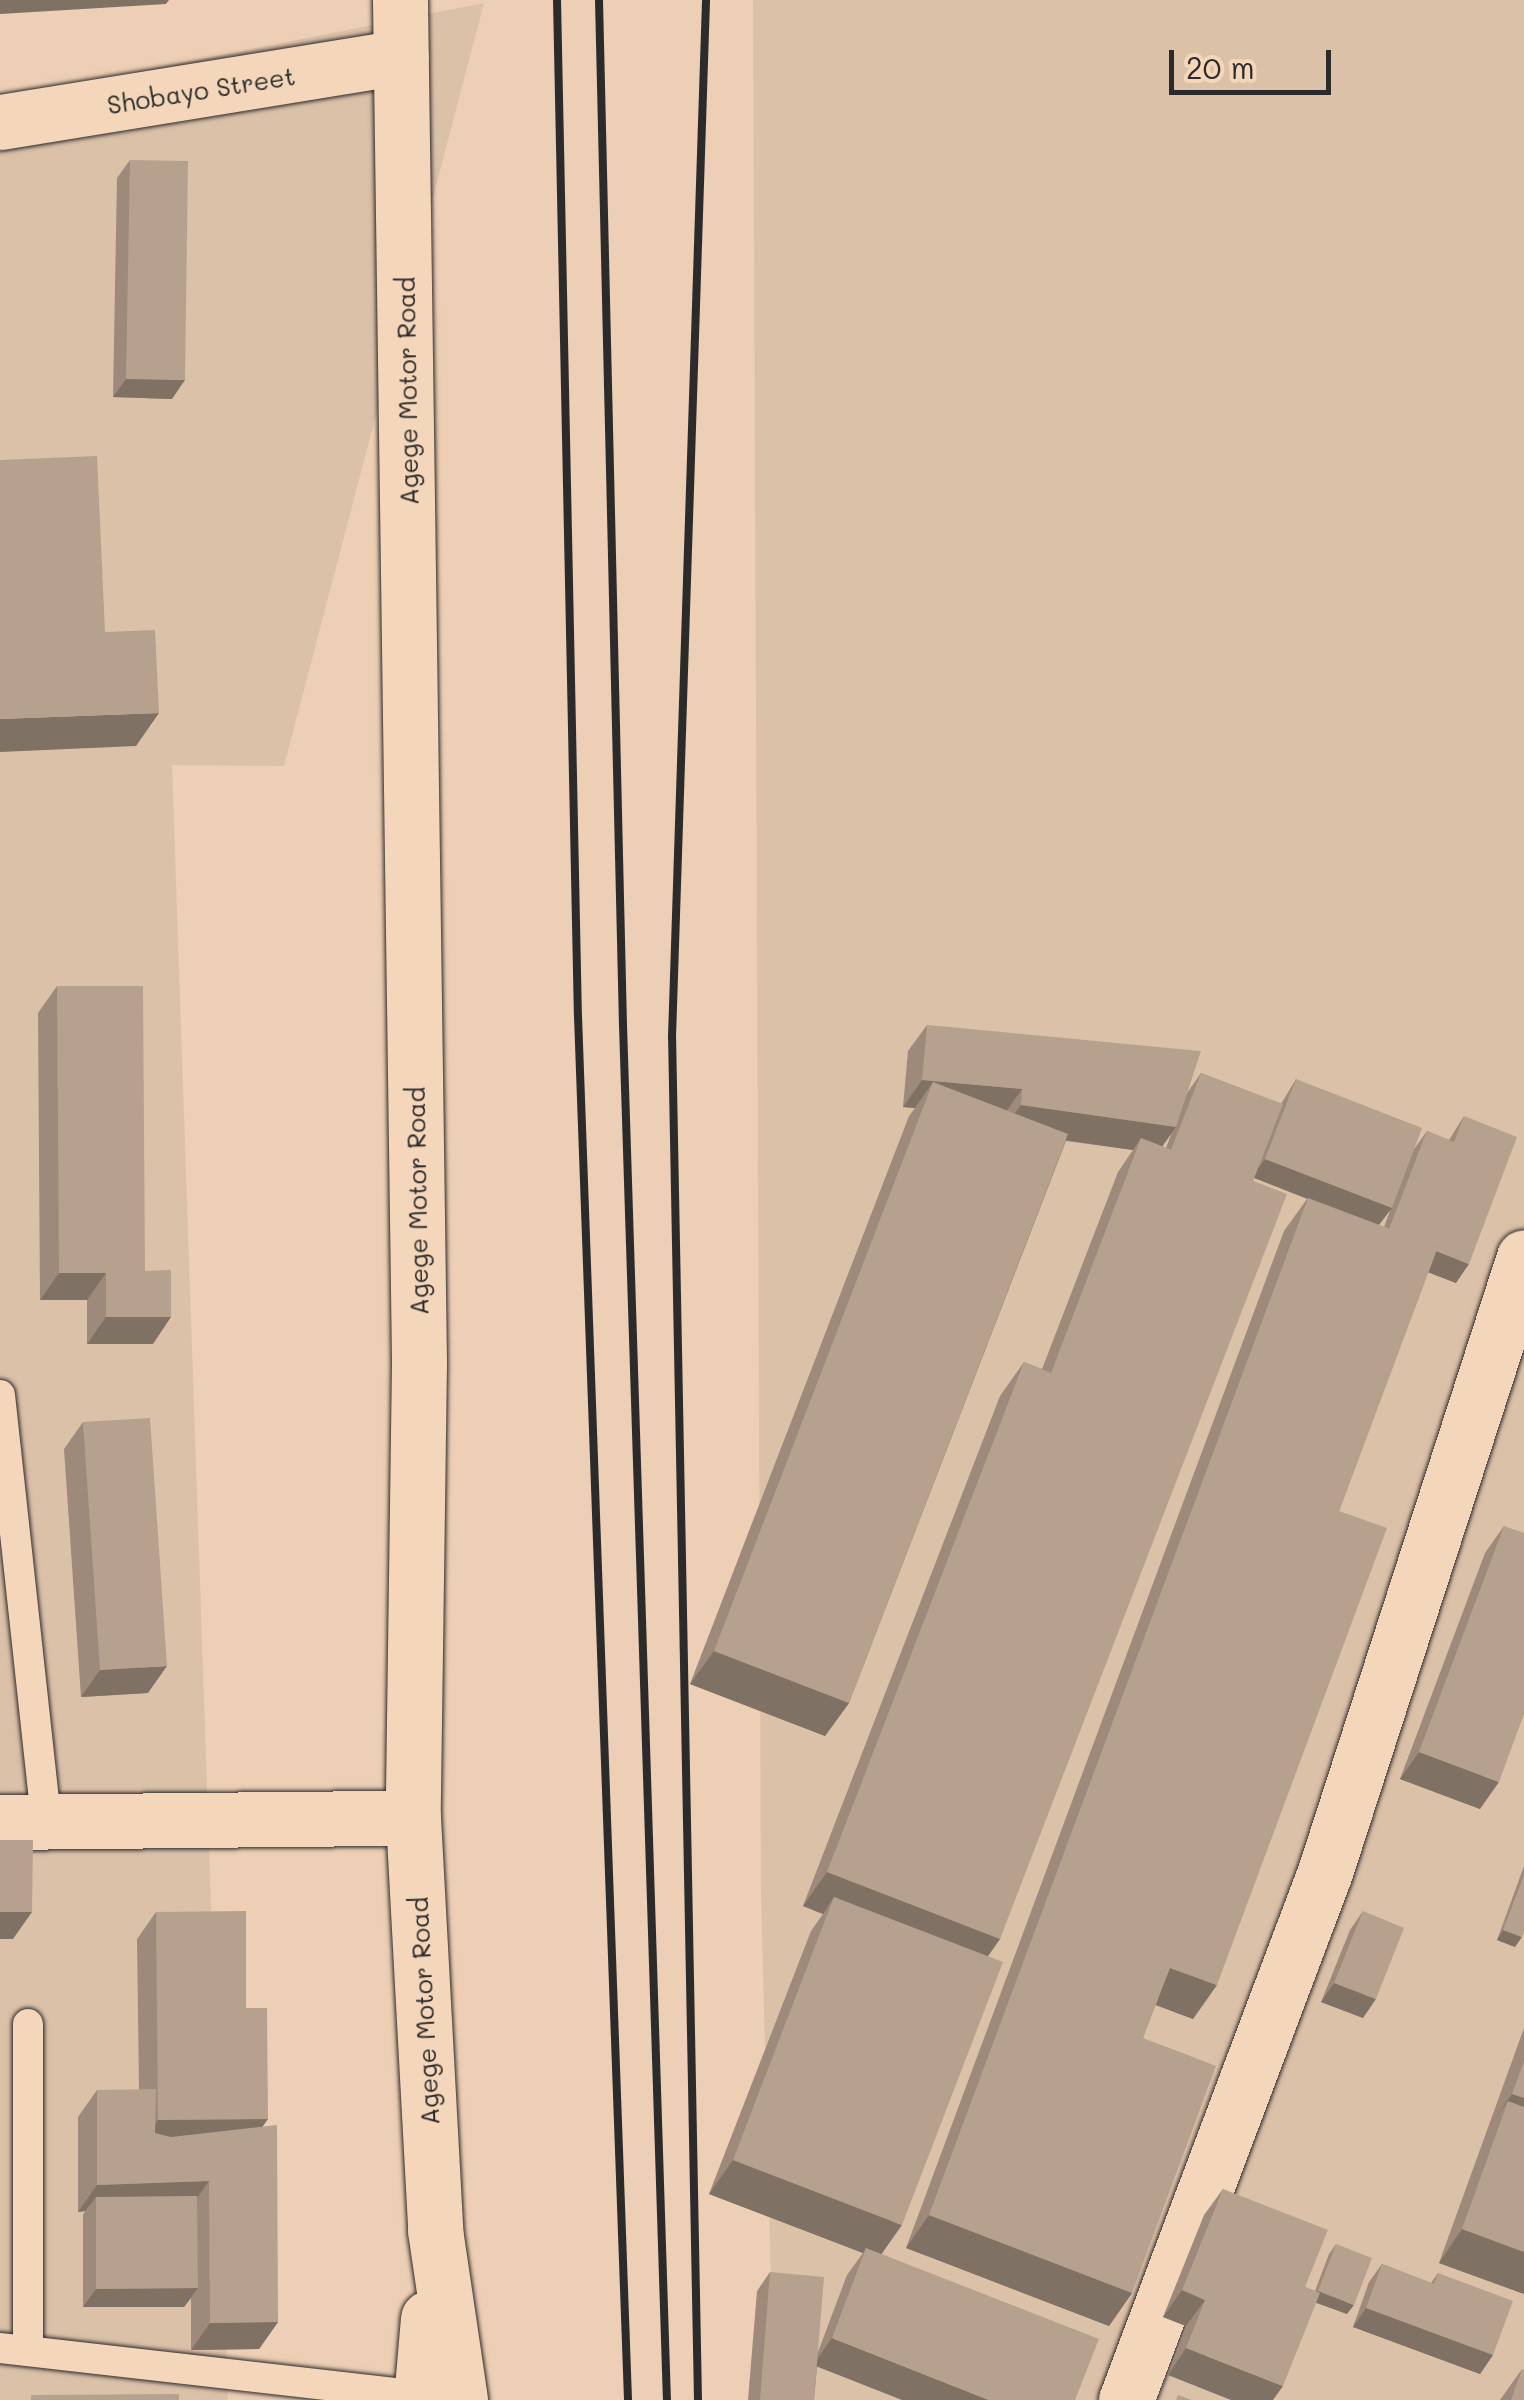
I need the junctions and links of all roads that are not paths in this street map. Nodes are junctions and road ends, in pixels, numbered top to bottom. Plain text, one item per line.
1 (400, 0) edge
2 (401, 58) junction
3 (0, 122) edge
4 (1524, 1256) edge
5 (0, 1394) edge
6 (414, 1818) junction
7 (19, 1821) edge
8 (28, 2024) dead end
9 (14, 2350) edge
10 (434, 2399) edge
11 (1126, 2400) edge

1 - 2 main road, Agege Motor Road
2 - 3 main road, Shobayo Street
2 - 6 main road, Agege Motor Road
4 - 11 main road
5 - 7 lane
6 - 7 main road
6 - 10 main road, Agege Motor Road
8 - 9 lane
9 - 10 lane

